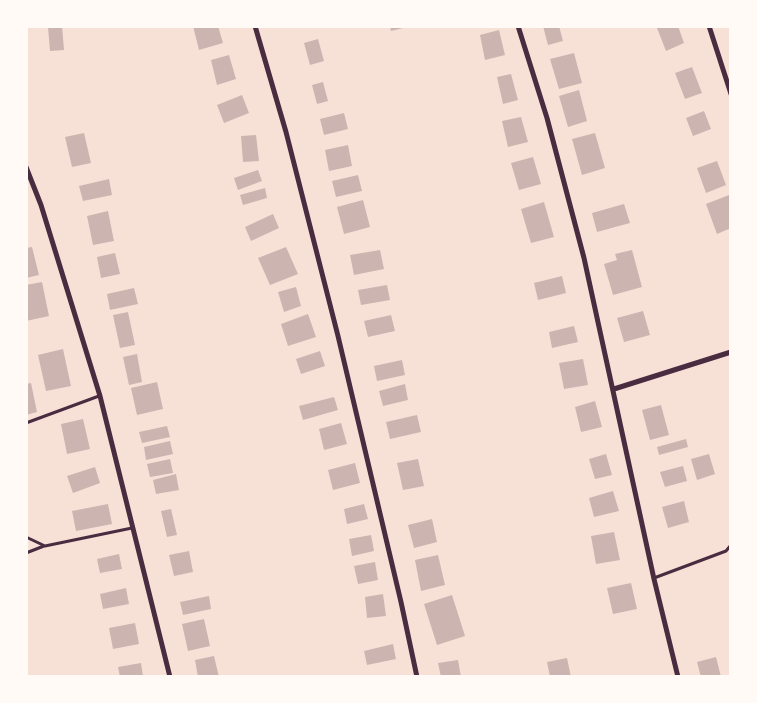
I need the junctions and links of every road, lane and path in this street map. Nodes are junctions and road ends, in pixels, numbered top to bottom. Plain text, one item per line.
1 (255, 26) edge
2 (518, 26) edge
3 (709, 26) edge
4 (731, 94) edge
5 (26, 167) edge
6 (731, 352) edge
7 (614, 389) junction
8 (100, 396) junction
9 (26, 424) edge
10 (132, 528) junction
11 (26, 537) edge
12 (731, 545) edge
13 (45, 546) junction
14 (26, 553) edge
15 (654, 579) junction
16 (170, 677) edge
17 (417, 677) edge
18 (678, 677) edge

1 - 17 street
2 - 7 street
3 - 4 street
5 - 8 street
6 - 7 street
7 - 15 street
8 - 9 lane
8 - 10 street
10 - 13 lane
10 - 16 street
11 - 13 lane
12 - 15 lane
13 - 14 lane
15 - 18 street

